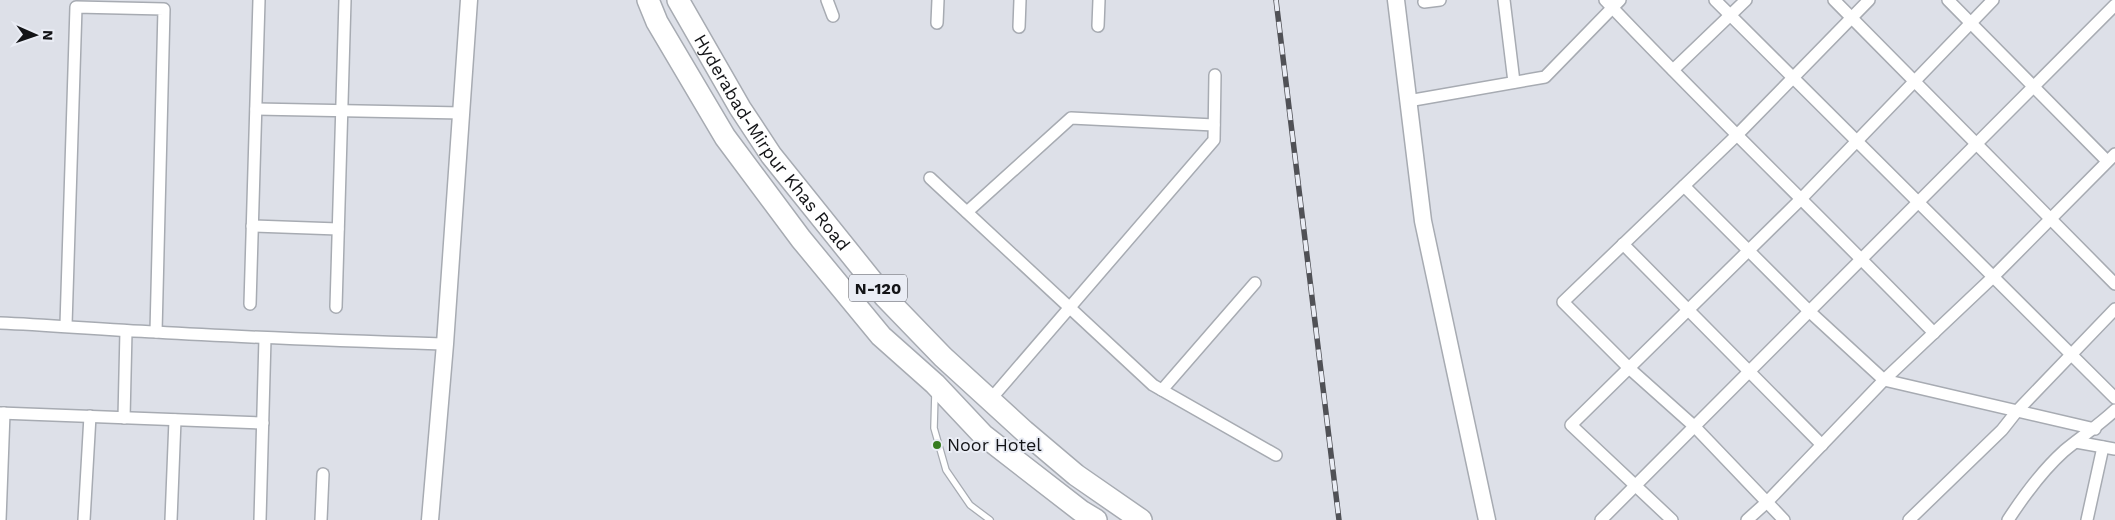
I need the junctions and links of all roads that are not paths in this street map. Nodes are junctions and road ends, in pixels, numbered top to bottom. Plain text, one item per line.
1 (259, 0) edge
2 (345, 0) edge
3 (470, 0) edge
4 (648, 0) edge
5 (678, 0) edge
6 (827, 0) edge
7 (938, 0) edge
8 (1020, 0) edge
9 (1099, 0) edge
10 (1396, 0) edge
11 (1440, 0) edge
12 (1504, 0) edge
13 (1715, 0) edge
14 (1746, 0) edge
15 (1834, 0) edge
16 (1869, 0) edge
17 (1948, 0) edge
18 (1993, 0) edge
19 (1424, 2) dead end
20 (1612, 2) edge
21 (2114, 3) edge
22 (833, 16) dead end
23 (1730, 16) junction
24 (1852, 18) junction
25 (937, 23) dead end
26 (1972, 23) junction
27 (1098, 26) dead end
28 (1019, 27) dead end
29 (1673, 70) junction
30 (1216, 75) dead end
31 (1794, 78) junction
32 (1514, 82) junction
33 (1914, 82) junction
34 (2034, 86) junction
35 (1408, 101) junction
36 (256, 108) junction
37 (341, 110) junction
38 (462, 113) junction
39 (1214, 125) junction
40 (1737, 135) junction
41 (1857, 140) junction
42 (1976, 143) junction
43 (2111, 158) edge
44 (930, 178) dead end
45 (1684, 186) junction
46 (1800, 200) junction
47 (1919, 203) junction
48 (967, 212) junction
49 (2051, 219) junction
50 (252, 226) junction
51 (338, 229) junction
52 (1624, 244) junction
53 (1748, 251) junction
54 (1863, 259) junction
55 (1993, 277) junction
56 (1255, 283) dead end
57 (2115, 284) edge
58 (250, 304) dead end
59 (336, 307) dead end
60 (1070, 307) junction
61 (2115, 309) edge
62 (1689, 311) junction
63 (1810, 312) junction
64 (0, 323) edge
65 (66, 325) junction
66 (126, 331) junction
67 (156, 332) junction
68 (1934, 332) junction
69 (266, 338) junction
70 (445, 344) junction
71 (2071, 354) junction
72 (1630, 369) junction
73 (1749, 372) junction
74 (1884, 380) junction
75 (935, 384) junction
76 (1162, 390) junction
77 (2115, 398) edge
78 (990, 400) junction
79 (2115, 410) edge
80 (2018, 411) junction
81 (2, 413) edge
82 (90, 416) junction
83 (124, 418) junction
84 (175, 420) junction
85 (263, 423) junction
86 (1695, 428) junction
87 (2095, 429) junction
88 (2076, 442) junction
89 (1822, 445) junction
90 (2103, 447) junction
91 (2115, 449) edge
92 (1276, 455) dead end
93 (323, 474) dead end
94 (1636, 485) junction
95 (1767, 502) junction
96 (2018, 504) junction
97 (0, 520) edge
98 (84, 520) edge
99 (171, 520) edge
100 (260, 520) edge
101 (320, 520) edge
102 (430, 520) edge
103 (990, 520) edge
104 (1096, 520) edge
105 (1141, 520) edge
106 (1488, 520) edge
107 (1602, 520) edge
108 (1672, 520) edge
109 (1747, 520) edge
110 (1784, 520) edge
111 (1909, 520) edge
112 (2008, 520) edge
113 (2015, 520) edge
114 (2087, 520) edge

1 - 36 street
2 - 37 street
3 - 38 street
4 - 75 highway, Hyderabad-Mirpur Khas Road / N-120
5 - 78 highway, Hyderabad-Mirpur Khas Road / N-120
6 - 22 street
7 - 25 street
8 - 28 street
9 - 27 street
10 - 35 street
11 - 19 street
12 - 32 street
13 - 23 street
14 - 23 street
15 - 24 street
16 - 24 street
17 - 26 street
18 - 26 street
20 - 29 street
20 - 32 street
21 - 34 street
23 - 29 street
23 - 31 street
24 - 31 street
24 - 33 street
26 - 33 street
26 - 34 street
29 - 40 street
30 - 39 street
31 - 40 street
31 - 41 street
32 - 35 street
33 - 41 street
33 - 42 street
34 - 42 street
34 - 43 street
35 - 106 street
36 - 37 street
36 - 50 street
37 - 38 street
37 - 51 street
38 - 70 street
39 - 48 street
39 - 60 street
40 - 45 street
40 - 46 street
41 - 46 street
41 - 47 street
42 - 47 street
42 - 49 street
43 - 49 street
44 - 48 street
45 - 52 street
45 - 53 street
46 - 53 street
46 - 54 street
47 - 54 street
47 - 55 street
48 - 60 street
49 - 55 street
49 - 57 street
50 - 51 street
50 - 58 street
51 - 59 street
52 - 62 street
52 - 72 street
53 - 62 street
53 - 63 street
54 - 63 street
54 - 68 street
55 - 68 street
55 - 71 street
56 - 76 street
60 - 76 street
60 - 78 street
61 - 71 street
62 - 72 street
62 - 73 street
63 - 73 street
63 - 74 street
64 - 65 street
65 - 66 street
65 - 67 street
66 - 67 street
66 - 83 street
67 - 69 street
68 - 74 street
69 - 70 street
69 - 85 street
70 - 102 street
71 - 77 street
71 - 80 street
72 - 86 street
72 - 94 street
73 - 86 street
73 - 89 street
74 - 80 street
74 - 89 street
75 - 103 lane
75 - 104 highway, Hyderabad-Mirpur Khas Road / N-120
76 - 92 street
78 - 105 highway, Hyderabad-Mirpur Khas Road / N-120
79 - 87 street
80 - 87 street
80 - 111 street
81 - 82 street
81 - 97 street
82 - 83 street
82 - 98 street
83 - 84 street
84 - 85 street
84 - 99 street
85 - 100 street
86 - 94 street
86 - 95 street
87 - 88 street
88 - 90 street
88 - 96 street
89 - 95 street
90 - 91 street
90 - 114 street
93 - 101 street
94 - 107 street
94 - 108 street
95 - 109 street
95 - 110 street
96 - 112 street
96 - 113 street

